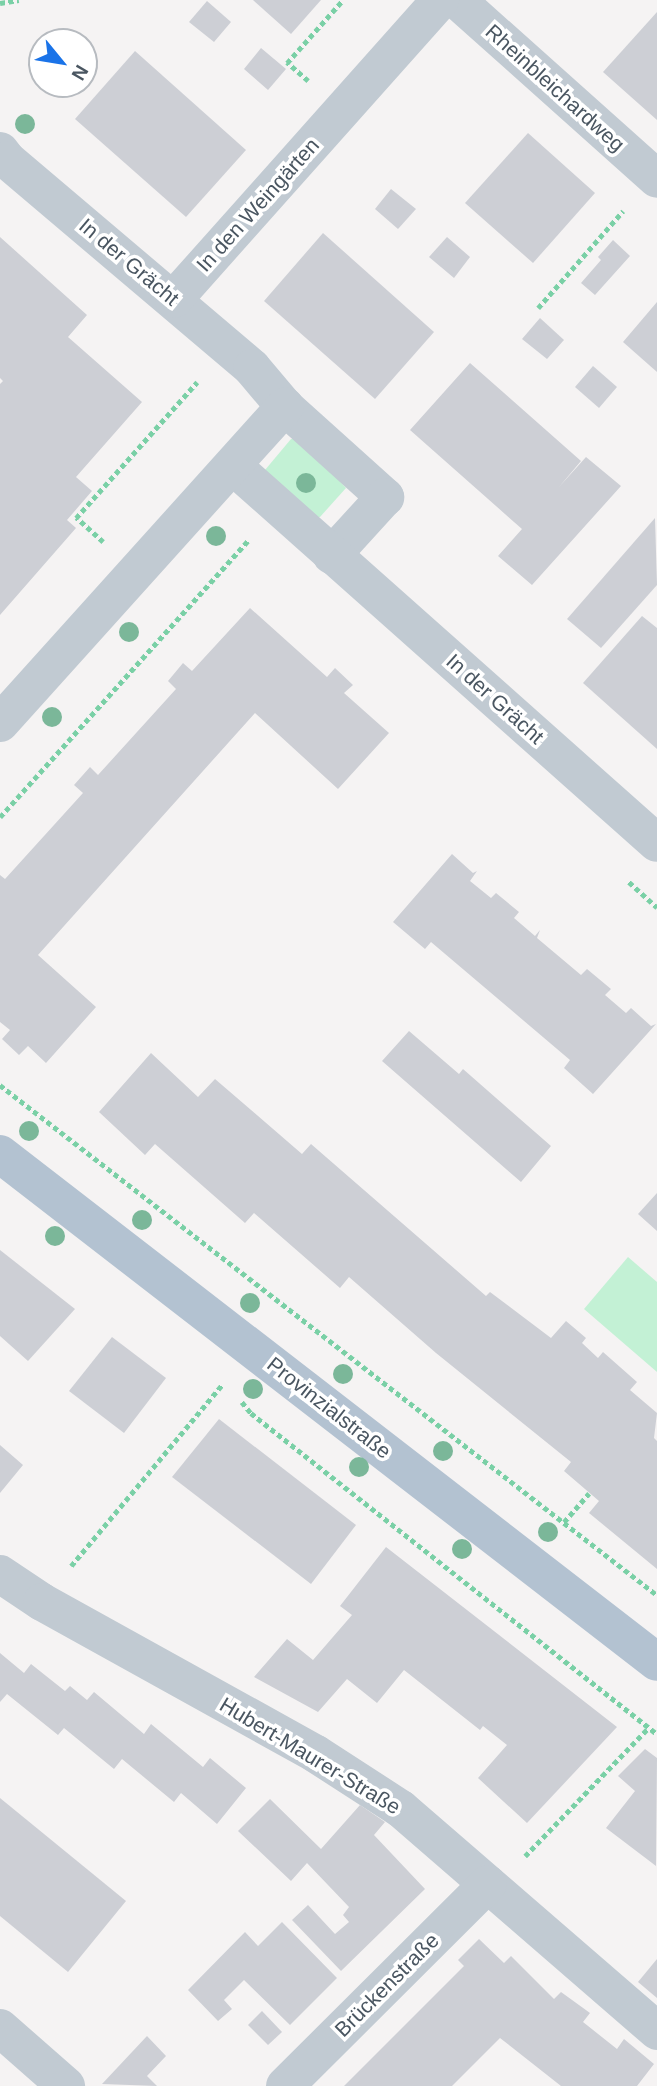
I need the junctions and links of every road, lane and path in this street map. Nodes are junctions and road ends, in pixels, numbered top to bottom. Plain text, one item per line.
1 (19, 0) edge
2 (343, 0) edge
3 (440, 0) edge
4 (457, 0) edge
5 (0, 3) edge
6 (342, 111) junction
7 (0, 150) edge
8 (656, 178) edge
9 (174, 299) junction
10 (538, 308) dead end
11 (203, 376) dead end
12 (285, 407) junction
13 (233, 466) junction
14 (279, 507) junction
15 (90, 531) dead end
16 (332, 555) junction
17 (0, 723) edge
18 (0, 817) edge
19 (657, 843) edge
20 (0, 1085) edge
21 (0, 1154) edge
22 (225, 1381) dead end
23 (589, 1493) dead end
24 (564, 1522) junction
25 (0, 1574) edge
26 (657, 1595) edge
27 (42, 1602) junction
28 (657, 1662) edge
29 (648, 1728) dead end
30 (491, 1886) junction
31 (0, 2028) edge
32 (657, 2031) edge
33 (66, 2086) edge
34 (285, 2086) edge

1 - 5 path
2 - 6 path
3 - 6 street, In den Weingärten
4 - 8 street, Rheinbleichardweg
6 - 9 street, In den Weingärten
7 - 9 street, In der Grächt
8 - 10 path
9 - 12 street, In der Grächt
11 - 15 path
12 - 13 street
12 - 16 street, In der Grächt
13 - 14 street, In der Grächt
13 - 17 street
14 - 16 street, In der Grächt
14 - 18 path
16 - 19 street, In der Grächt
20 - 24 path
21 - 28 main road, Provinzialstraße
22 - 27 path
23 - 24 path
24 - 26 path
25 - 27 street, Hubert-Maurer-Straße
27 - 30 street, Hubert-Maurer-Straße
29 - 30 path
30 - 32 street, Hubert-Maurer-Straße
30 - 34 street, Brückenstraße
31 - 33 street

